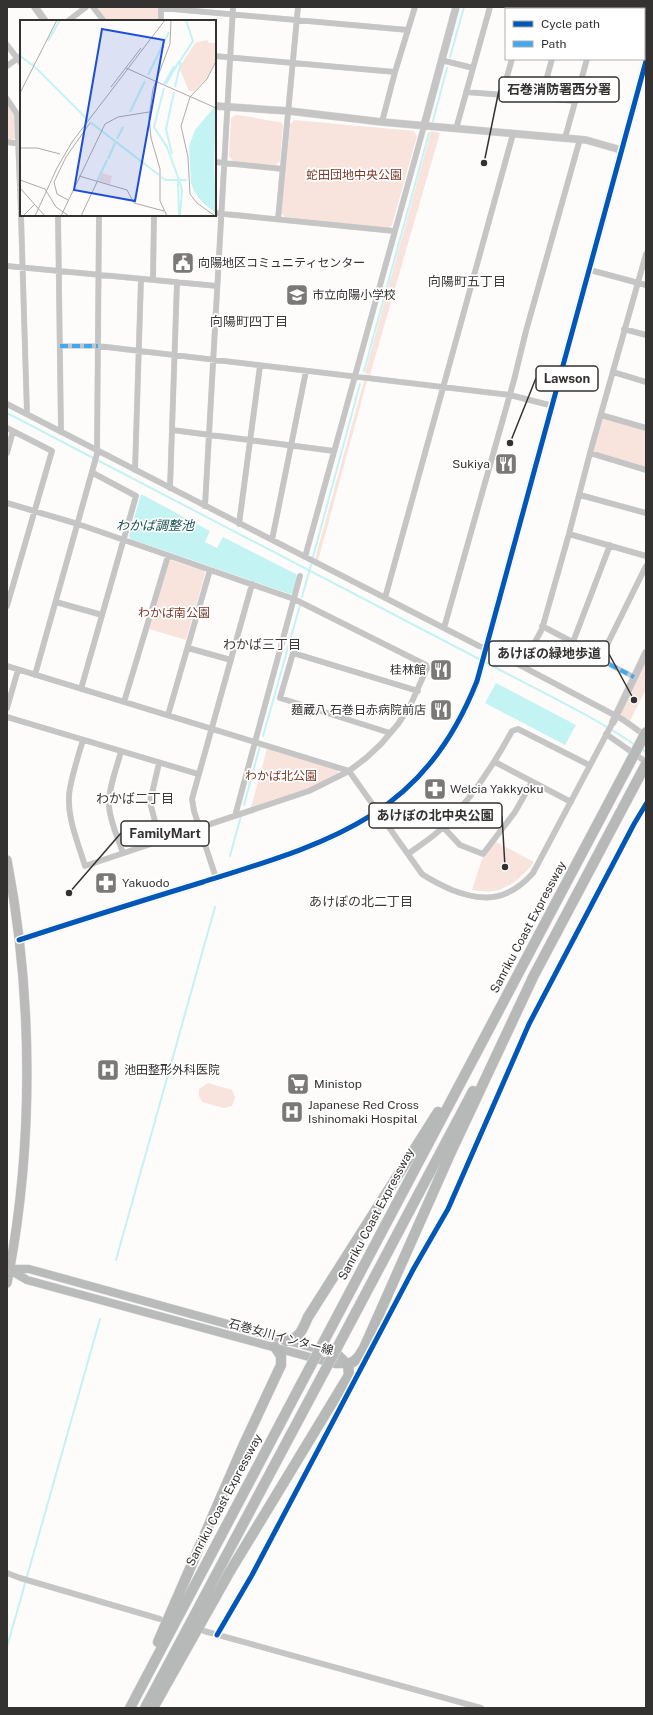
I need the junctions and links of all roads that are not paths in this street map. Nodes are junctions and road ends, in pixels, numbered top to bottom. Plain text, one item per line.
1 (35, 7) edge
2 (86, 7) edge
3 (93, 7) edge
4 (161, 7) edge
5 (233, 7) edge
6 (298, 7) edge
7 (415, 7) edge
8 (456, 7) edge
9 (490, 7) edge
10 (232, 14) junction
11 (45, 20) edge
12 (69, 20) edge
13 (103, 20) edge
14 (161, 20) edge
15 (297, 21) junction
16 (408, 30) junction
17 (7, 45) edge
18 (216, 56) edge
19 (230, 57) junction
20 (20, 59) edge
21 (441, 60) junction
22 (512, 60) edge
23 (552, 60) edge
24 (587, 60) edge
25 (646, 61) edge
26 (294, 63) junction
27 (7, 66) edge
28 (473, 68) junction
29 (395, 72) junction
30 (466, 92) junction
31 (502, 94) junction
32 (7, 99) edge
33 (541, 99) junction
34 (576, 101) junction
35 (216, 106) edge
36 (227, 107) junction
37 (289, 111) junction
38 (382, 122) junction
39 (424, 126) junction
40 (456, 129) junction
41 (513, 134) junction
42 (565, 138) junction
43 (580, 139) junction
44 (7, 142) edge
45 (20, 144) edge
46 (622, 150) junction
47 (216, 162) edge
48 (224, 163) junction
49 (283, 169) junction
50 (218, 214) edge
51 (21, 216) edge
52 (58, 216) edge
53 (99, 216) edge
54 (154, 216) edge
55 (278, 219) junction
56 (394, 231) junction
57 (646, 254) edge
58 (7, 266) edge
59 (22, 268) junction
60 (590, 270) junction
61 (59, 271) junction
62 (98, 274) junction
63 (141, 279) junction
64 (153, 280) junction
65 (177, 282) junction
66 (638, 283) junction
67 (646, 285) edge
68 (217, 286) junction
69 (624, 329) junction
70 (646, 335) edge
71 (60, 346) junction
72 (98, 346) junction
73 (139, 351) junction
74 (175, 355) junction
75 (214, 360) junction
76 (260, 366) junction
77 (306, 371) junction
78 (612, 372) junction
79 (354, 376) junction
80 (646, 382) edge
81 (443, 386) junction
82 (510, 395) junction
83 (7, 404) edge
84 (552, 406) junction
85 (27, 414) junction
86 (601, 415) junction
87 (7, 428) edge
88 (646, 428) edge
89 (172, 430) junction
90 (13, 431) junction
91 (61, 432) junction
92 (208, 435) junction
93 (250, 440) junction
94 (292, 445) junction
95 (334, 451) junction
96 (7, 453) edge
97 (98, 453) junction
98 (590, 453) junction
99 (135, 470) junction
100 (646, 470) edge
101 (93, 473) junction
102 (170, 488) junction
103 (580, 495) junction
104 (7, 503) edge
105 (205, 506) junction
106 (34, 511) junction
107 (646, 513) edge
108 (78, 524) junction
109 (239, 524) junction
110 (570, 534) junction
111 (124, 540) junction
112 (272, 540) junction
113 (610, 545) junction
114 (168, 556) junction
115 (646, 556) edge
116 (305, 557) junction
117 (646, 566) edge
118 (210, 570) junction
119 (300, 576) dead end
120 (252, 584) junction
121 (385, 598) junction
122 (294, 600) junction
123 (56, 602) junction
124 (7, 606) edge
125 (102, 615) junction
126 (542, 626) junction
127 (444, 628) junction
128 (573, 642) junction
129 (188, 648) junction
130 (486, 649) junction
131 (646, 653) edge
132 (601, 657) junction
133 (231, 660) junction
134 (7, 666) edge
135 (522, 666) junction
136 (18, 670) junction
137 (35, 675) junction
138 (634, 677) junction
139 (81, 689) junction
140 (418, 691) junction
141 (124, 702) junction
142 (7, 708) edge
143 (168, 715) junction
144 (7, 717) edge
145 (614, 720) junction
146 (212, 728) junction
147 (608, 732) junction
148 (646, 732) edge
149 (390, 733) junction
150 (646, 737) edge
151 (83, 740) junction
152 (254, 741) junction
153 (121, 752) junction
154 (495, 762) junction
155 (159, 763) junction
156 (646, 763) edge
157 (589, 765) junction
158 (348, 771) junction
159 (198, 774) junction
160 (532, 782) junction
161 (571, 802) junction
162 (646, 804) edge
163 (378, 812) junction
164 (235, 816) junction
165 (443, 827) junction
166 (199, 828) junction
167 (160, 841) junction
168 (123, 853) junction
169 (408, 854) junction
170 (7, 860) edge
171 (216, 878) junction
172 (19, 940) junction
173 (535, 973) junction
174 (476, 1053) junction
175 (8, 1269) edge
176 (7, 1283) edge
177 (286, 1341) junction
178 (275, 1347) junction
179 (348, 1364) junction
180 (7, 1573) edge
181 (160, 1619) dead end
182 (204, 1631) dead end
183 (217, 1635) junction
184 (147, 1674) junction
185 (130, 1708) edge
186 (146, 1708) edge
187 (153, 1708) edge
188 (481, 1708) edge

1 - 11 street
2 - 12 street
3 - 13 street
4 - 10 street
4 - 14 street
5 - 10 street
6 - 15 street
7 - 16 street
8 - 21 street
9 - 28 street
10 - 15 street
10 - 19 street
15 - 16 street
15 - 26 street
16 - 29 street
17 - 20 street
18 - 19 street
19 - 26 street
19 - 36 street
20 - 27 street
21 - 28 street
21 - 39 street
22 - 31 street
23 - 33 street
24 - 34 street
25 - 46 street
26 - 29 street
26 - 37 street
28 - 30 street
29 - 38 street
30 - 31 street
30 - 40 street
31 - 33 street
32 - 45 street
33 - 34 street
34 - 42 street
35 - 36 street
36 - 37 street
36 - 48 street
37 - 38 street
37 - 49 street
38 - 39 street
39 - 40 street
39 - 56 street
40 - 41 street
41 - 42 street
41 - 81 street
42 - 43 street
43 - 46 street
43 - 82 street
44 - 45 street
46 - 60 street
47 - 48 street
48 - 49 street
48 - 50 street
49 - 55 street
50 - 55 street
50 - 68 street
51 - 59 street
52 - 61 street
53 - 62 street
54 - 64 street
55 - 56 street
56 - 79 street
57 - 66 street
58 - 59 street
59 - 61 street
59 - 85 street
60 - 66 street
60 - 84 street
61 - 62 street
61 - 71 street
62 - 63 street
62 - 72 street
63 - 64 street
63 - 73 street
64 - 65 street
65 - 68 street
65 - 74 street
66 - 67 street
66 - 69 street
68 - 75 street
69 - 70 street
69 - 78 street
71 - 72 street
71 - 91 street
72 - 73 street
72 - 97 street
73 - 74 street
73 - 99 street
74 - 75 street
74 - 89 street
75 - 76 street
75 - 92 street
76 - 77 street
76 - 93 street
77 - 79 street
77 - 94 street
78 - 80 street
78 - 86 street
79 - 81 street
79 - 95 street
81 - 82 street
81 - 121 street
82 - 84 street
82 - 127 street
83 - 85 street
84 - 130 street
85 - 91 street
86 - 88 street
86 - 98 street
87 - 90 street
89 - 92 street
89 - 102 street
90 - 96 street
90 - 106 street
91 - 97 street
92 - 93 street
92 - 105 street
93 - 94 street
93 - 109 street
94 - 95 street
94 - 112 street
95 - 116 street
97 - 99 street
97 - 101 street
98 - 100 street
98 - 103 street
99 - 102 street
101 - 108 street
101 - 111 street
102 - 105 street
103 - 107 street
103 - 110 street
104 - 106 street
105 - 109 street
106 - 108 street
106 - 124 street
108 - 111 street
108 - 123 street
109 - 112 street
110 - 113 street
110 - 126 street
111 - 114 street
111 - 125 street
112 - 116 street
113 - 115 street
113 - 128 street
114 - 118 street
114 - 141 street
116 - 121 street
117 - 132 street
118 - 120 street
118 - 129 street
119 - 122 street
120 - 122 street
120 - 133 street
121 - 127 street
122 - 140 street
122 - 152 street
123 - 125 street
123 - 137 street
125 - 139 street
126 - 128 street
126 - 135 street
127 - 130 street
128 - 132 street
129 - 133 street
129 - 143 street
130 - 135 street
130 - 163 street
131 - 138 street
132 - 138 street
133 - 146 street
134 - 136 street
135 - 145 street
136 - 137 street
136 - 142 street
137 - 139 street
138 - 145 street
139 - 141 street
140 - 149 street
140 - 149 street
141 - 143 street
143 - 146 street
144 - 151 street
145 - 147 street
145 - 150 street
146 - 152 street
146 - 159 street
147 - 156 street
147 - 157 street
148 - 174 highway, Sanriku Coast Expressway, bridge
149 - 158 street
151 - 153 street
151 - 168 street
152 - 158 street
152 - 164 street
153 - 155 street
153 - 168 street
154 - 157 street
154 - 160 street
154 - 165 street
155 - 159 street
155 - 167 street
156 - 173 highway
157 - 161 street
158 - 163 street
158 - 164 street
159 - 166 street
160 - 161 street
160 - 165 street
161 - 169 street
162 - 183 street
163 - 169 street
163 - 171 street
164 - 166 street
165 - 169 street
166 - 167 street
166 - 171 street
167 - 168 street
170 - 172 highway
171 - 172 street
172 - 175 highway
173 - 179 highway
173 - 186 highway, bridge
174 - 177 highway
174 - 184 highway, Sanriku Coast Expressway, bridge
175 - 176 highway
175 - 177 main road, 石巻女川インター線
175 - 178 main road, 石巻女川インター線
177 - 179 main road, 石巻女川インター線
178 - 179 main road, 石巻女川インター線
178 - 184 highway
179 - 187 highway
180 - 181 street
182 - 183 street
183 - 188 street
184 - 185 highway, Sanriku Coast Expressway

